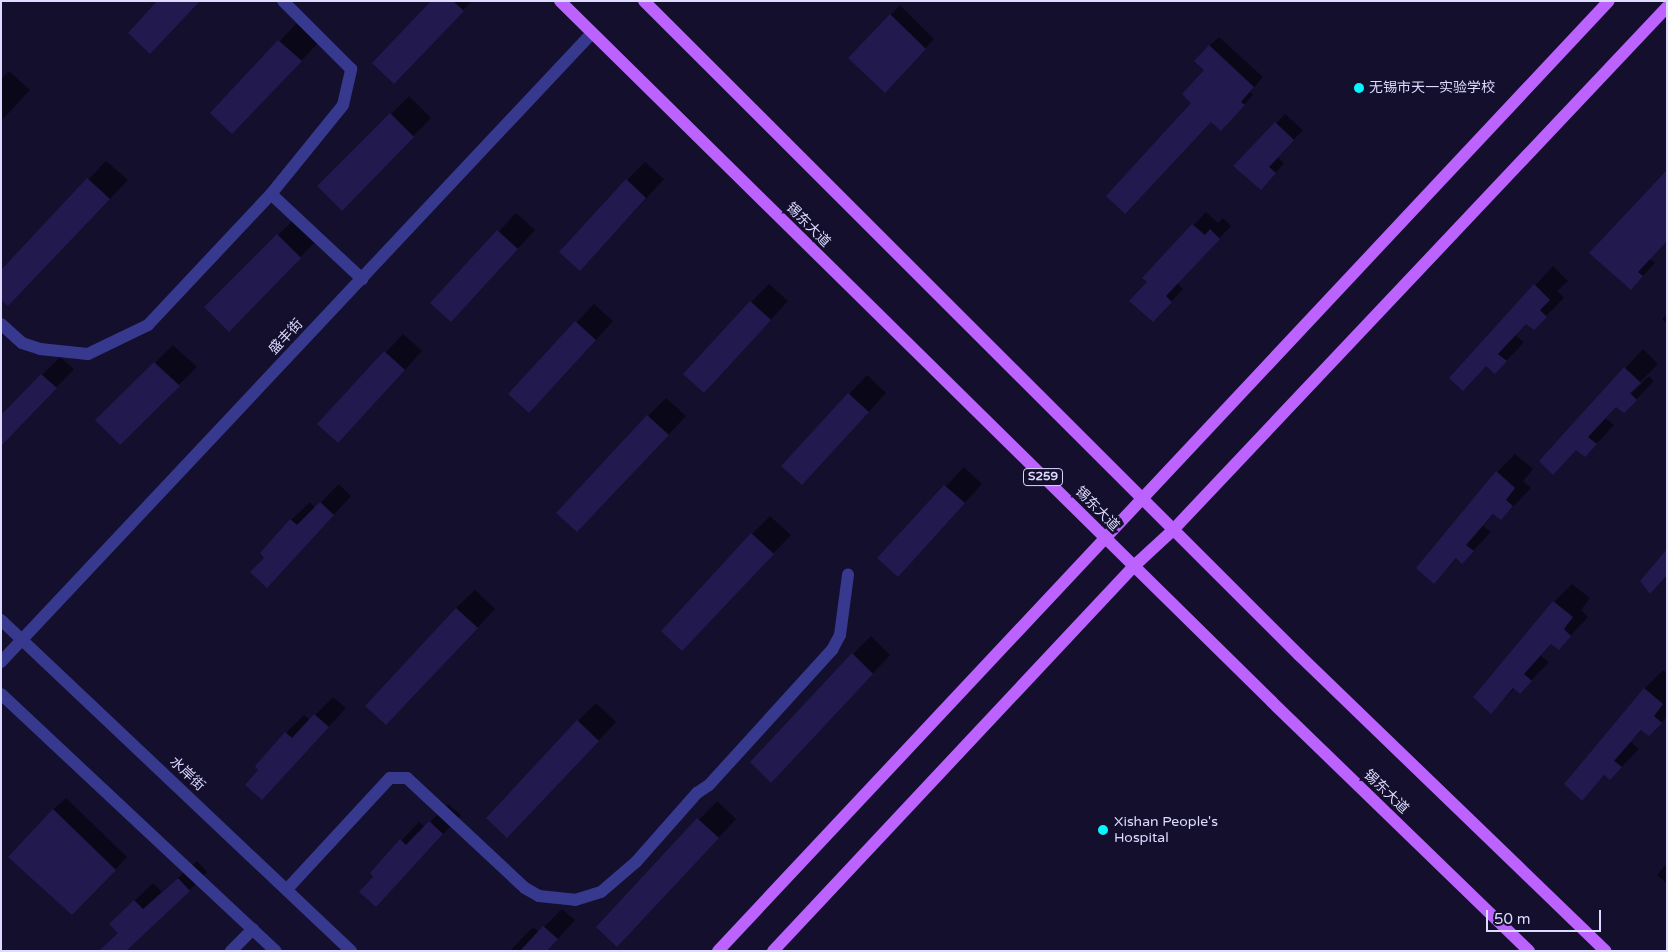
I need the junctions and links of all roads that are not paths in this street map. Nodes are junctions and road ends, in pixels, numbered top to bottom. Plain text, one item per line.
1 (283, 1) edge
2 (560, 1) edge
3 (1609, 1) edge
4 (647, 2) edge
5 (1667, 7) edge
6 (592, 33) junction
7 (271, 194) junction
8 (362, 279) junction
9 (1, 324) edge
10 (1143, 500) junction
11 (1173, 530) junction
12 (1106, 538) junction
13 (1134, 566) junction
14 (848, 575) dead end
15 (1, 620) edge
16 (23, 639) junction
17 (1, 662) edge
18 (1, 694) edge
19 (288, 891) junction
20 (253, 929) junction
21 (231, 951) edge
22 (276, 951) edge
23 (351, 951) edge
24 (718, 951) edge
25 (773, 951) edge
26 (1529, 951) edge
27 (1604, 951) edge

1 - 7 street
2 - 6 main road, 锡东大道 / S259
3 - 10 main road
4 - 10 main road
5 - 11 main road
6 - 8 street, 盛丰街
6 - 12 main road, 锡东大道 / S259
7 - 8 street
7 - 9 street
8 - 16 street, 盛丰街
10 - 11 main road
10 - 12 main road
11 - 13 main road
11 - 27 main road
12 - 13 main road, 锡东大道 / S259
12 - 24 main road
13 - 25 main road
13 - 26 main road, 锡东大道 / S259
14 - 19 street
15 - 16 street, 水岸街
16 - 17 street, 盛丰街
16 - 19 street, 水岸街
18 - 20 street
19 - 23 street, 水岸街
20 - 21 street
20 - 22 street

